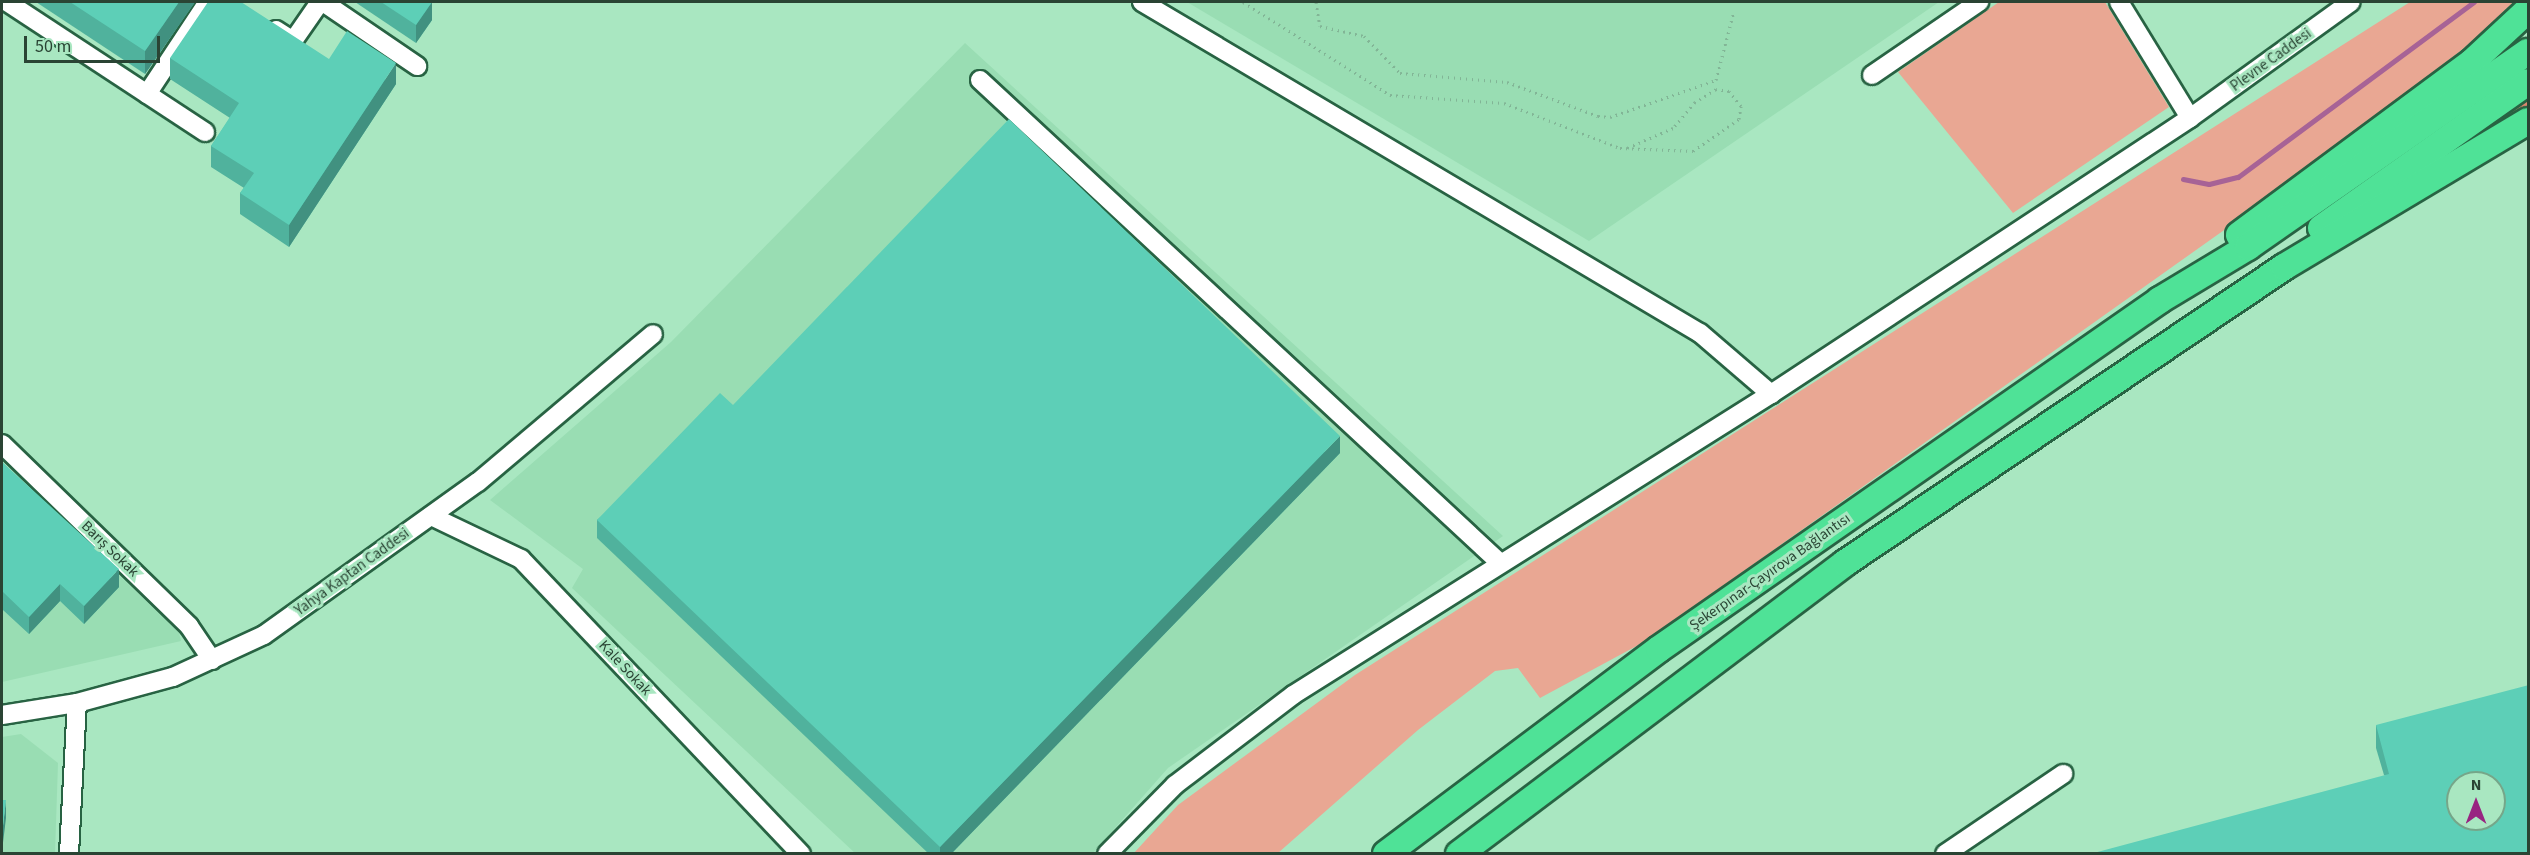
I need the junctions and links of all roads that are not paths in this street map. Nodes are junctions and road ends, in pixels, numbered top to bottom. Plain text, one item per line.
1 (7, 2) edge
2 (208, 2) edge
3 (321, 2) edge
4 (1142, 2) edge
5 (1979, 2) edge
6 (2119, 2) edge
7 (2351, 2) edge
8 (2529, 10) edge
9 (258, 18) edge
10 (2529, 52) edge
11 (417, 66) dead end
12 (1872, 75) dead end
13 (980, 80) dead end
14 (2529, 82) edge
15 (147, 94) junction
16 (2190, 118) junction
17 (2529, 121) edge
18 (205, 132) dead end
19 (2160, 300) junction
20 (654, 334) dead end
21 (1771, 394) junction
22 (2, 444) edge
23 (2013, 448) junction
24 (431, 516) junction
25 (1499, 562) junction
26 (212, 660) junction
27 (77, 703) junction
28 (2, 715) edge
29 (2063, 774) dead end
30 (797, 852) edge
31 (69, 854) edge
32 (1107, 854) edge
33 (1386, 854) edge
34 (1459, 854) edge
35 (1945, 854) edge

1 - 15 street
2 - 15 street
3 - 9 street
3 - 11 street
4 - 21 street
5 - 12 street
6 - 16 street
7 - 16 street, Plevne Caddesi
8 - 19 highway
10 - 19 highway
13 - 25 street
14 - 23 highway
15 - 18 street
16 - 21 street, Plevne Caddesi
17 - 23 highway
19 - 33 highway, Şekerpınar-Çayırova Bağlantısı
20 - 24 street, Yahya Kaptan Caddesi
21 - 25 street, Plevne Caddesi
22 - 26 street, Barış Sokak
23 - 34 highway
24 - 26 street, Yahya Kaptan Caddesi
24 - 30 street, Kale Sokak
25 - 32 street, Plevne Caddesi
26 - 27 street, Yahya Kaptan Caddesi
27 - 28 street, Yahya Kaptan Caddesi
27 - 31 street
29 - 35 street

